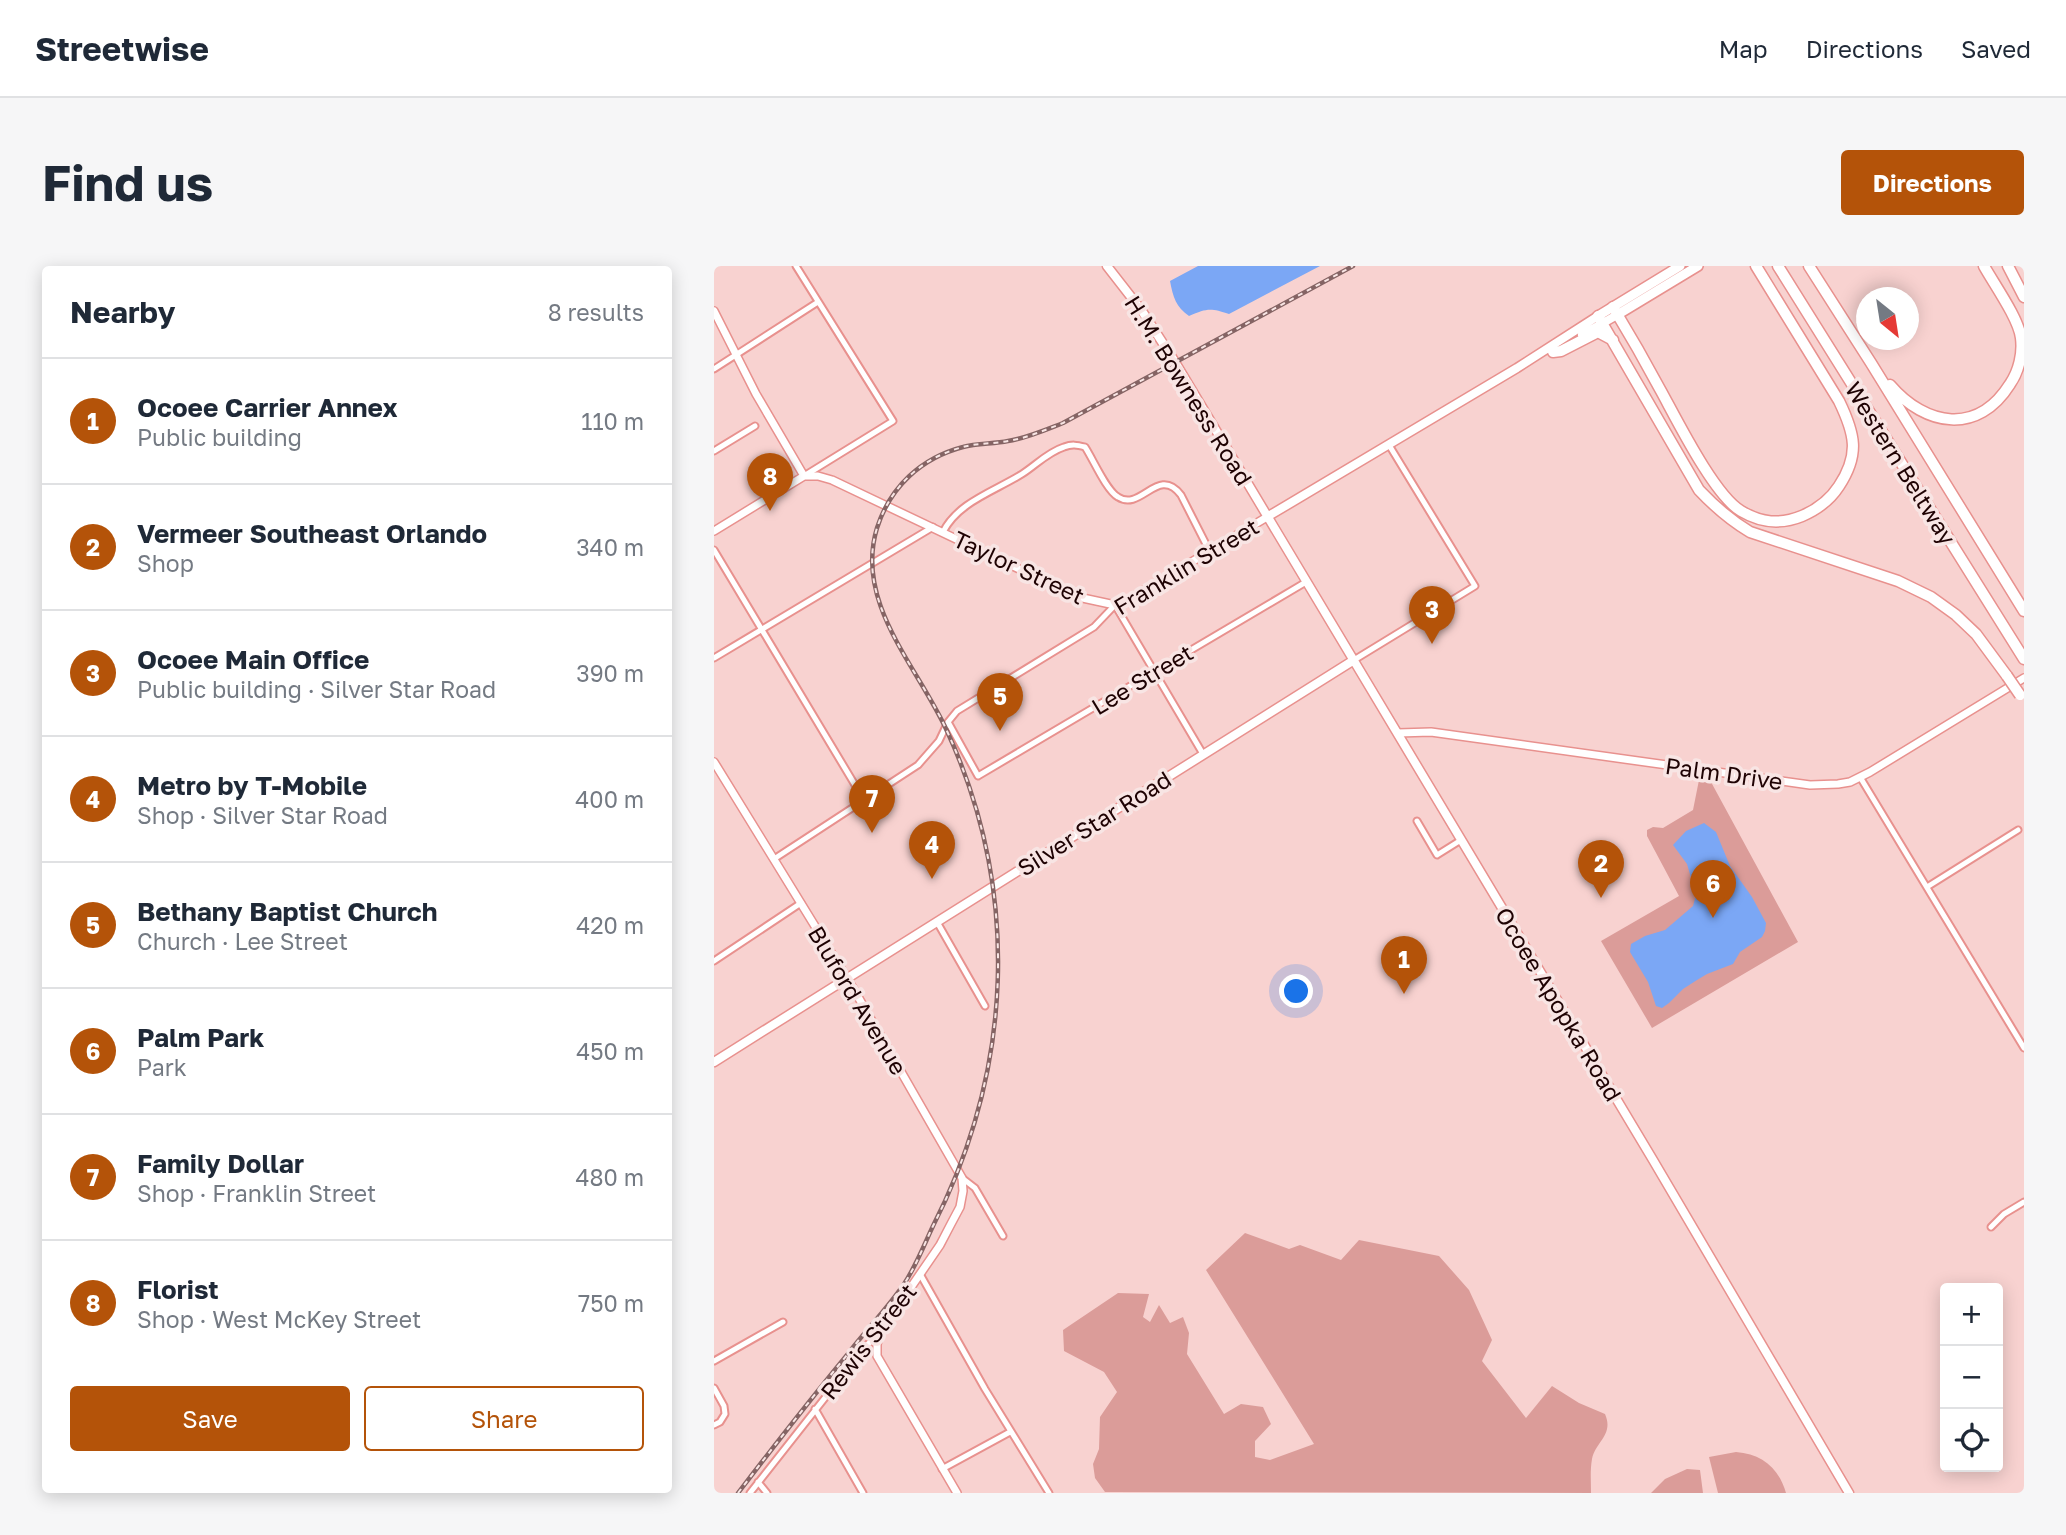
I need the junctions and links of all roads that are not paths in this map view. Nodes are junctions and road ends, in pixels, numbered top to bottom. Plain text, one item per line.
1 (796, 266) edge
2 (1107, 266) edge
3 (1681, 266) edge
4 (1698, 266) edge
5 (1756, 266) edge
6 (1778, 266) edge
7 (1809, 266) edge
8 (1984, 266) edge
9 (2008, 266) edge
10 (2024, 297) edge
11 (818, 302) junction
12 (714, 311) edge
13 (1615, 311) junction
14 (1601, 320) junction
15 (1614, 340) junction
16 (1553, 352) junction
17 (737, 355) junction
18 (1871, 363) junction
19 (1517, 368) junction
20 (714, 369) edge
21 (755, 426) dead end
22 (1389, 445) junction
23 (714, 451) edge
24 (802, 477) junction
25 (1267, 517) junction
26 (933, 527) junction
27 (714, 531) edge
28 (943, 532) junction
29 (714, 550) edge
30 (1210, 552) junction
31 (1306, 582) junction
32 (1115, 605) junction
33 (2024, 611) edge
34 (762, 629) junction
35 (714, 658) edge
36 (2024, 659) edge
37 (1354, 660) junction
38 (1155, 671) junction
39 (2024, 678) edge
40 (2022, 698) edge
41 (948, 722) junction
42 (1398, 733) junction
43 (1203, 754) junction
44 (714, 762) edge
45 (1860, 777) junction
46 (864, 800) junction
47 (1417, 821) dead end
48 (2018, 830) dead end
49 (1461, 839) junction
50 (774, 859) junction
51 (1927, 887) junction
52 (800, 903) junction
53 (937, 922) junction
54 (714, 961) edge
55 (847, 979) junction
56 (985, 1006) dead end
57 (2024, 1048) edge
58 (714, 1062) edge
59 (962, 1178) junction
60 (2024, 1202) edge
61 (1992, 1227) dead end
62 (1003, 1236) dead end
63 (920, 1274) junction
64 (783, 1322) dead end
65 (881, 1331) junction
66 (714, 1361) edge
67 (714, 1388) edge
68 (815, 1409) junction
69 (714, 1425) edge
70 (1010, 1432) junction
71 (943, 1469) junction
72 (758, 1482) junction
73 (750, 1493) edge
74 (767, 1493) edge
75 (863, 1493) edge
76 (957, 1493) edge
77 (1049, 1493) edge
78 (1849, 1493) edge

1 - 11 street
2 - 25 main road, H.M. Bowness Road
3 - 13 main road, Franklin Street
4 - 13 main road, Franklin Street
5 - 13 highway
6 - 36 highway, Western Beltway
7 - 18 highway, Western Beltway
8 - 18 highway
9 - 10 highway
11 - 17 street
11 - 24 street
12 - 17 street
13 - 14 main road, Franklin Street
14 - 15 highway
14 - 16 main road, Franklin Street
14 - 19 main road, Franklin Street
15 - 16 highway
15 - 40 highway, bridge
16 - 19 main road, Franklin Street
17 - 20 street
17 - 24 street
18 - 33 highway, Western Beltway
19 - 22 main road, Franklin Street
21 - 23 street
22 - 25 main road, Franklin Street
22 - 37 street, Silver Star Road
24 - 26 street, Taylor Street
24 - 27 street
25 - 30 street, Franklin Street
25 - 31 main road, Ocoee Apopka Road
26 - 28 street, Taylor Street
26 - 34 street
28 - 30 street
28 - 32 street, Taylor Street
29 - 34 street
30 - 32 street, Franklin Street
31 - 37 main road, Ocoee Apopka Road
31 - 38 street, Lee Street
32 - 38 street, Taylor Street
32 - 41 street, Franklin Street
34 - 35 street
34 - 46 street
37 - 42 main road, Ocoee Apopka Road
37 - 43 main road, Silver Star Road
38 - 41 street, Lee Street
38 - 43 street, Taylor Street
39 - 45 street, Palm Drive
41 - 46 street, Franklin Street
42 - 45 street, Palm Drive
42 - 49 main road, Ocoee Apopka Road
43 - 53 main road, Silver Star Road
44 - 50 street, Bluford Avenue
45 - 51 street
46 - 50 street, Franklin Street
47 - 49 street
48 - 51 street
49 - 78 main road, Ocoee Apopka Road
50 - 52 street, Bluford Avenue
51 - 57 street
52 - 54 street
52 - 55 street, Bluford Avenue
53 - 55 main road, Silver Star Road
53 - 56 street
55 - 58 main road, Silver Star Road
55 - 59 street, Bluford Avenue
59 - 62 street, Bluford Avenue
59 - 63 street, Rewis Street
60 - 61 street
63 - 65 street, Rewis Street
63 - 70 street
64 - 66 street
65 - 68 street, Rewis Street
65 - 71 street
67 - 69 street
68 - 72 street, Rewis Street
68 - 75 street
70 - 71 street
70 - 77 street
71 - 76 street
72 - 73 street, Rewis Street
72 - 74 street

